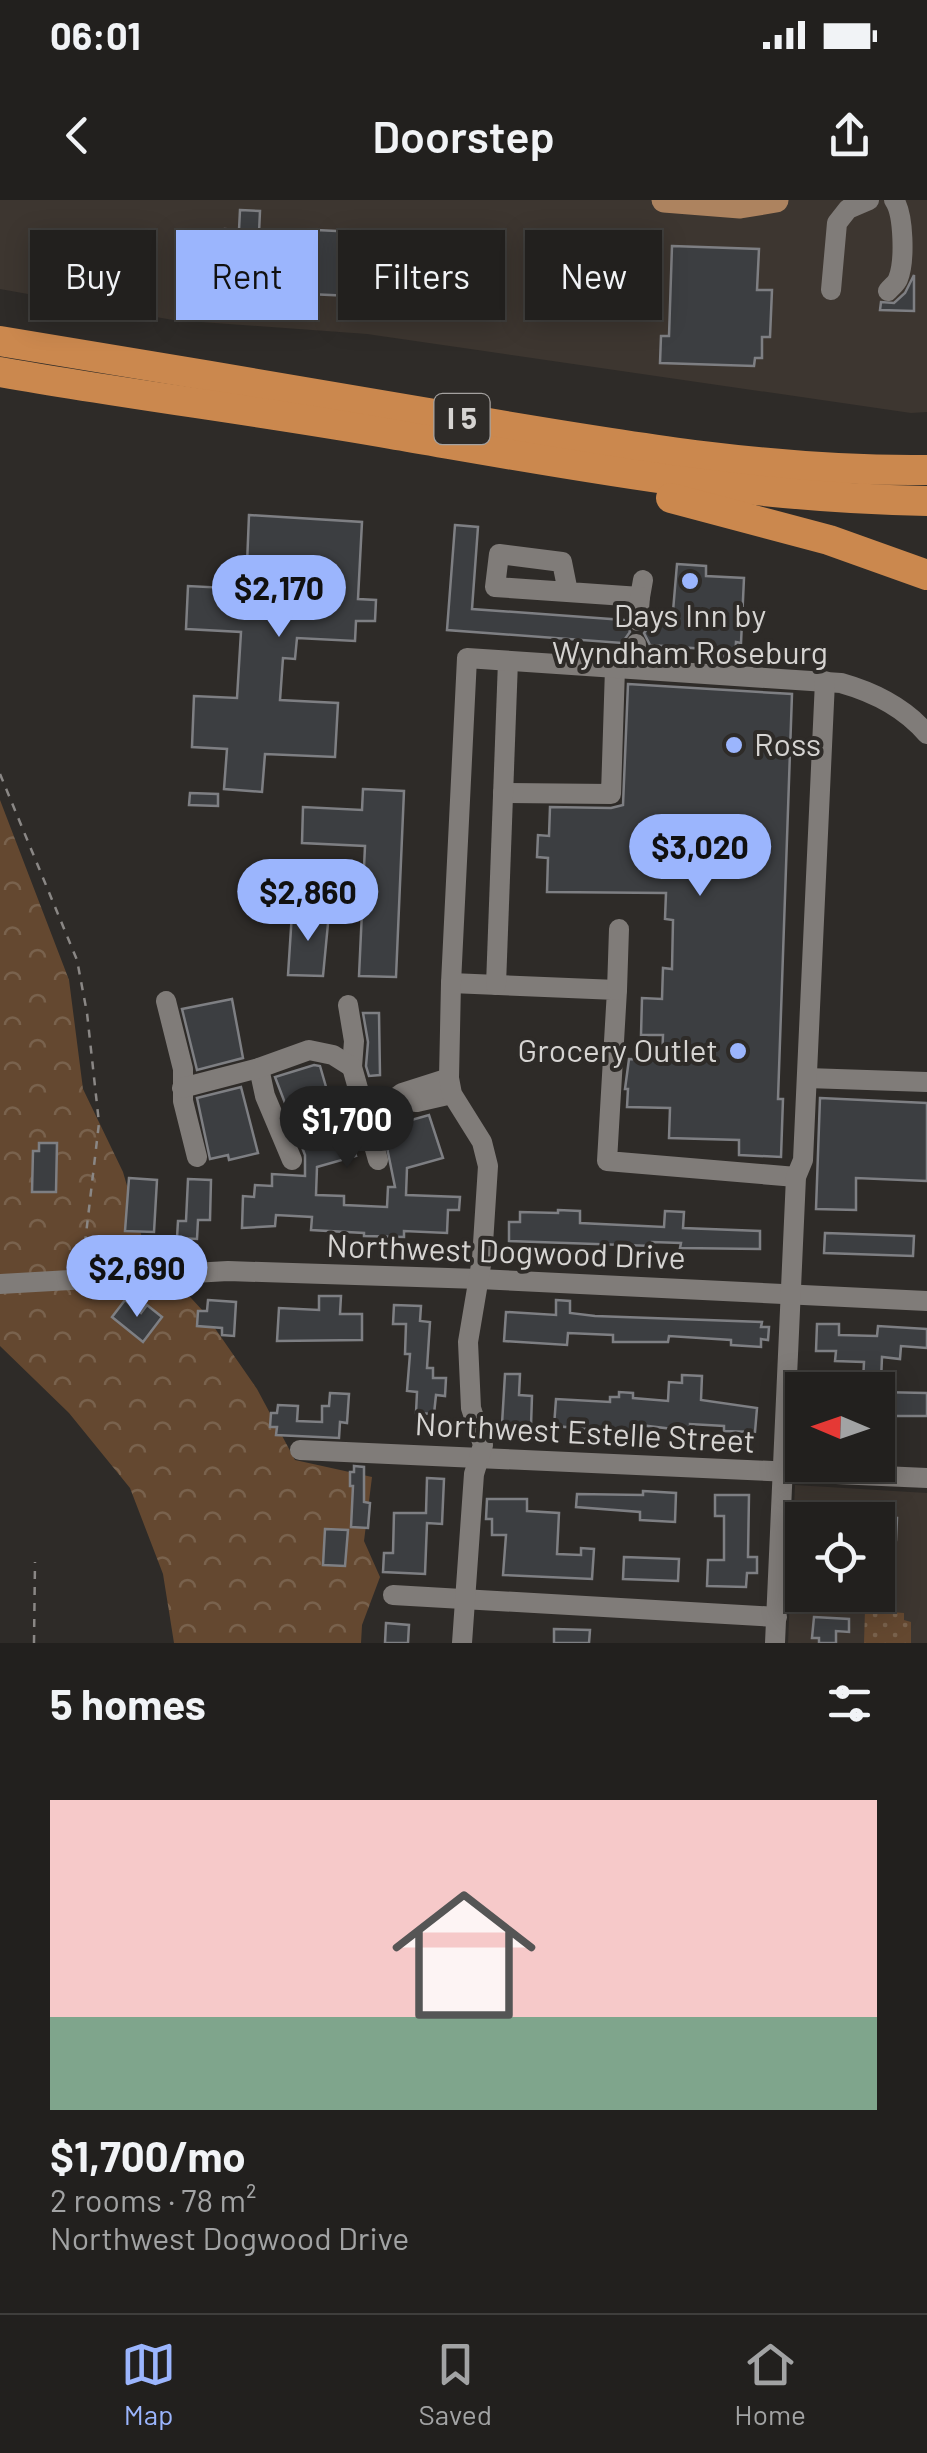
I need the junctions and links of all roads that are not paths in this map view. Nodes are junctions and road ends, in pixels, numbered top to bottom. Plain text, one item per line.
1 (664, 200) edge
2 (776, 200) edge
3 (868, 200) edge
4 (894, 200) edge
5 (831, 290) dead end
6 (888, 291) dead end
7 (0, 340) edge
8 (0, 372) edge
9 (927, 453) edge
10 (712, 457) junction
11 (528, 460) junction
12 (927, 470) edge
13 (927, 501) edge
14 (927, 575) edge
15 (568, 592) dead end
16 (638, 621) dead end
17 (636, 644) dead end
18 (508, 661) junction
19 (625, 668) junction
20 (825, 681) junction
21 (927, 734) edge
22 (503, 793) junction
23 (620, 929) dead end
24 (451, 984) junction
25 (496, 986) junction
26 (617, 990) junction
27 (166, 1001) dead end
28 (348, 1004) dead end
29 (352, 1067) junction
30 (259, 1068) junction
31 (807, 1078) junction
32 (927, 1082) edge
33 (450, 1086) junction
34 (182, 1088) junction
35 (361, 1098) junction
36 (196, 1157) dead end
37 (292, 1160) dead end
38 (378, 1160) dead end
39 (796, 1177) junction
40 (479, 1278) junction
41 (0, 1284) edge
42 (790, 1294) junction
43 (927, 1301) edge
44 (300, 1450) dead end
45 (479, 1460) junction
46 (782, 1474) junction
47 (927, 1478) edge
48 (394, 1595) dead end
49 (462, 1600) junction
50 (776, 1617) junction
51 (462, 1643) edge
52 (776, 1643) edge

1 - 2 main road
3 - 5 street
4 - 6 street
7 - 10 highway, I 5
8 - 11 highway, I 5
9 - 10 highway
10 - 12 highway, I 5
11 - 13 highway, I 5
11 - 14 highway
15 - 16 street
17 - 19 street
18 - 19 street
18 - 22 street
18 - 24 street
19 - 20 street
19 - 22 street
20 - 21 street
20 - 31 street
22 - 25 street
23 - 26 street
24 - 25 street
24 - 33 street
25 - 26 street
26 - 39 street
27 - 34 street
28 - 29 street
29 - 30 street
29 - 35 street
30 - 34 street
30 - 37 street
31 - 32 street
31 - 39 street
33 - 35 street
33 - 40 street
34 - 36 street
35 - 38 street
39 - 42 street
40 - 41 street, Northwest Dogwood Drive
40 - 42 street, Northwest Dogwood Drive
40 - 45 street
42 - 43 street, Northwest Dogwood Drive
42 - 46 street
44 - 45 street, Northwest Estelle Street
45 - 46 street, Northwest Estelle Street
45 - 49 street
46 - 47 street, Northwest Estelle Street
46 - 50 street
48 - 49 street
49 - 50 street
49 - 51 street
50 - 52 street

